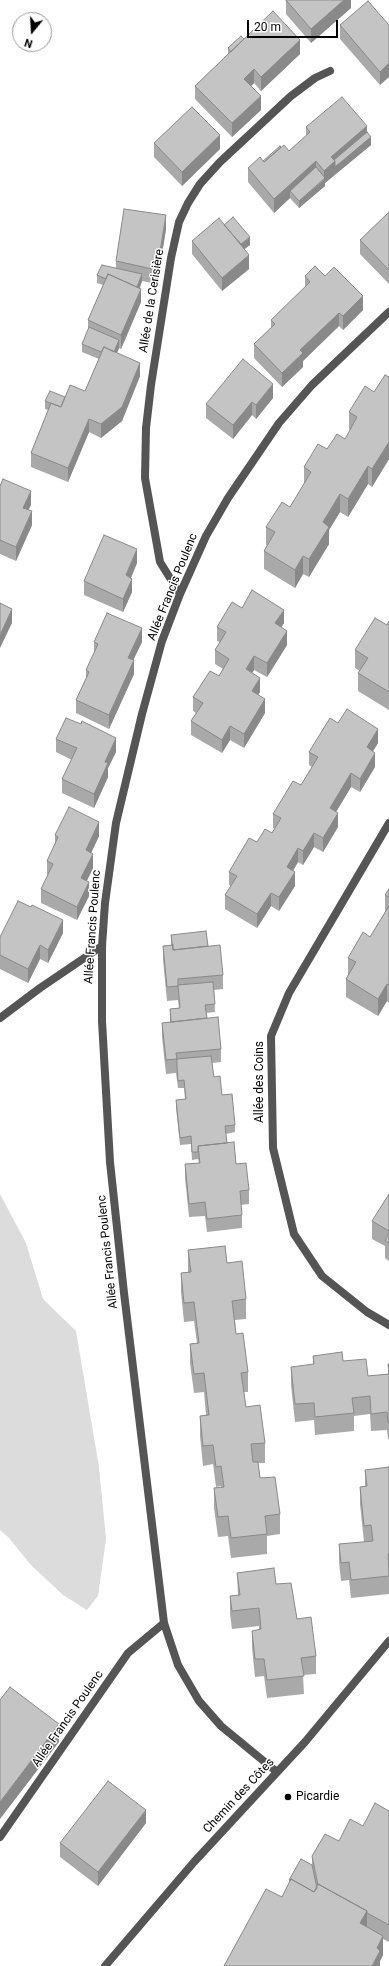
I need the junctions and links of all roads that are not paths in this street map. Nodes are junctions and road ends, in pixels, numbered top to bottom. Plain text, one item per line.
1 (330, 71) dead end
2 (389, 312) edge
3 (180, 594) junction
4 (389, 823) edge
5 (102, 946) junction
6 (0, 1018) edge
7 (389, 1325) edge
8 (164, 1623) junction
9 (389, 1641) edge
10 (277, 1772) junction
11 (0, 1837) edge
12 (105, 1966) edge

1 - 3 street, Allée de la Cerisière
2 - 3 street, Allée Francis Poulenc
3 - 5 street, Allée Francis Poulenc
4 - 7 street, Allée des Coins
5 - 6 street
5 - 8 street, Allée Francis Poulenc
8 - 10 street, Allée Francis Poulenc
8 - 11 street, Allée Francis Poulenc
9 - 10 street, Chemin des Côtes
10 - 12 street, Chemin des Côtes

